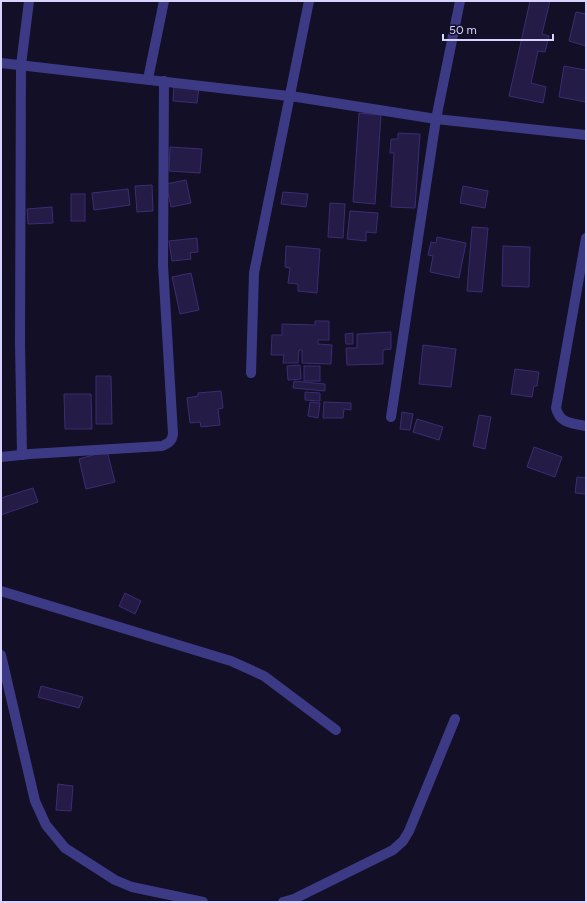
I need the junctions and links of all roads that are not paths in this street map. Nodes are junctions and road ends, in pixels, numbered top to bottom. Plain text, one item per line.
1 (29, 1) edge
2 (164, 1) edge
3 (309, 1) edge
4 (460, 1) edge
5 (1, 63) edge
6 (21, 65) junction
7 (148, 79) junction
8 (164, 81) junction
9 (289, 96) junction
10 (436, 119) junction
11 (586, 135) edge
12 (586, 238) edge
13 (251, 373) dead end
14 (391, 417) dead end
15 (586, 426) edge
16 (22, 454) junction
17 (1, 457) edge
18 (1, 591) edge
19 (1, 655) edge
20 (455, 720) dead end
21 (336, 730) dead end
22 (203, 902) edge
23 (283, 902) edge

1 - 6 street
2 - 7 street
3 - 9 street
4 - 10 street
5 - 6 street
6 - 7 street
6 - 16 street
7 - 8 street
8 - 9 street
8 - 16 street
9 - 10 street
9 - 13 street
10 - 11 street
10 - 14 street
12 - 15 street
16 - 17 street
18 - 21 street
19 - 22 street
20 - 23 street

